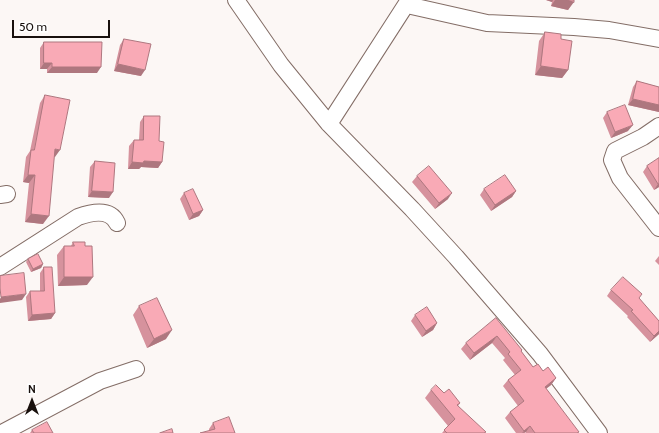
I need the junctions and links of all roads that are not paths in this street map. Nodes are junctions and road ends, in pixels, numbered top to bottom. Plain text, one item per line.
1 (236, 0) edge
2 (408, 2) edge
3 (659, 39) edge
4 (329, 124) junction
5 (659, 126) edge
6 (117, 223) dead end
7 (659, 228) edge
8 (0, 267) edge
9 (136, 369) dead end
10 (2, 433) edge
11 (599, 433) edge

1 - 4 street
2 - 3 street
2 - 4 street
4 - 11 street
5 - 7 street
6 - 8 street
9 - 10 street

